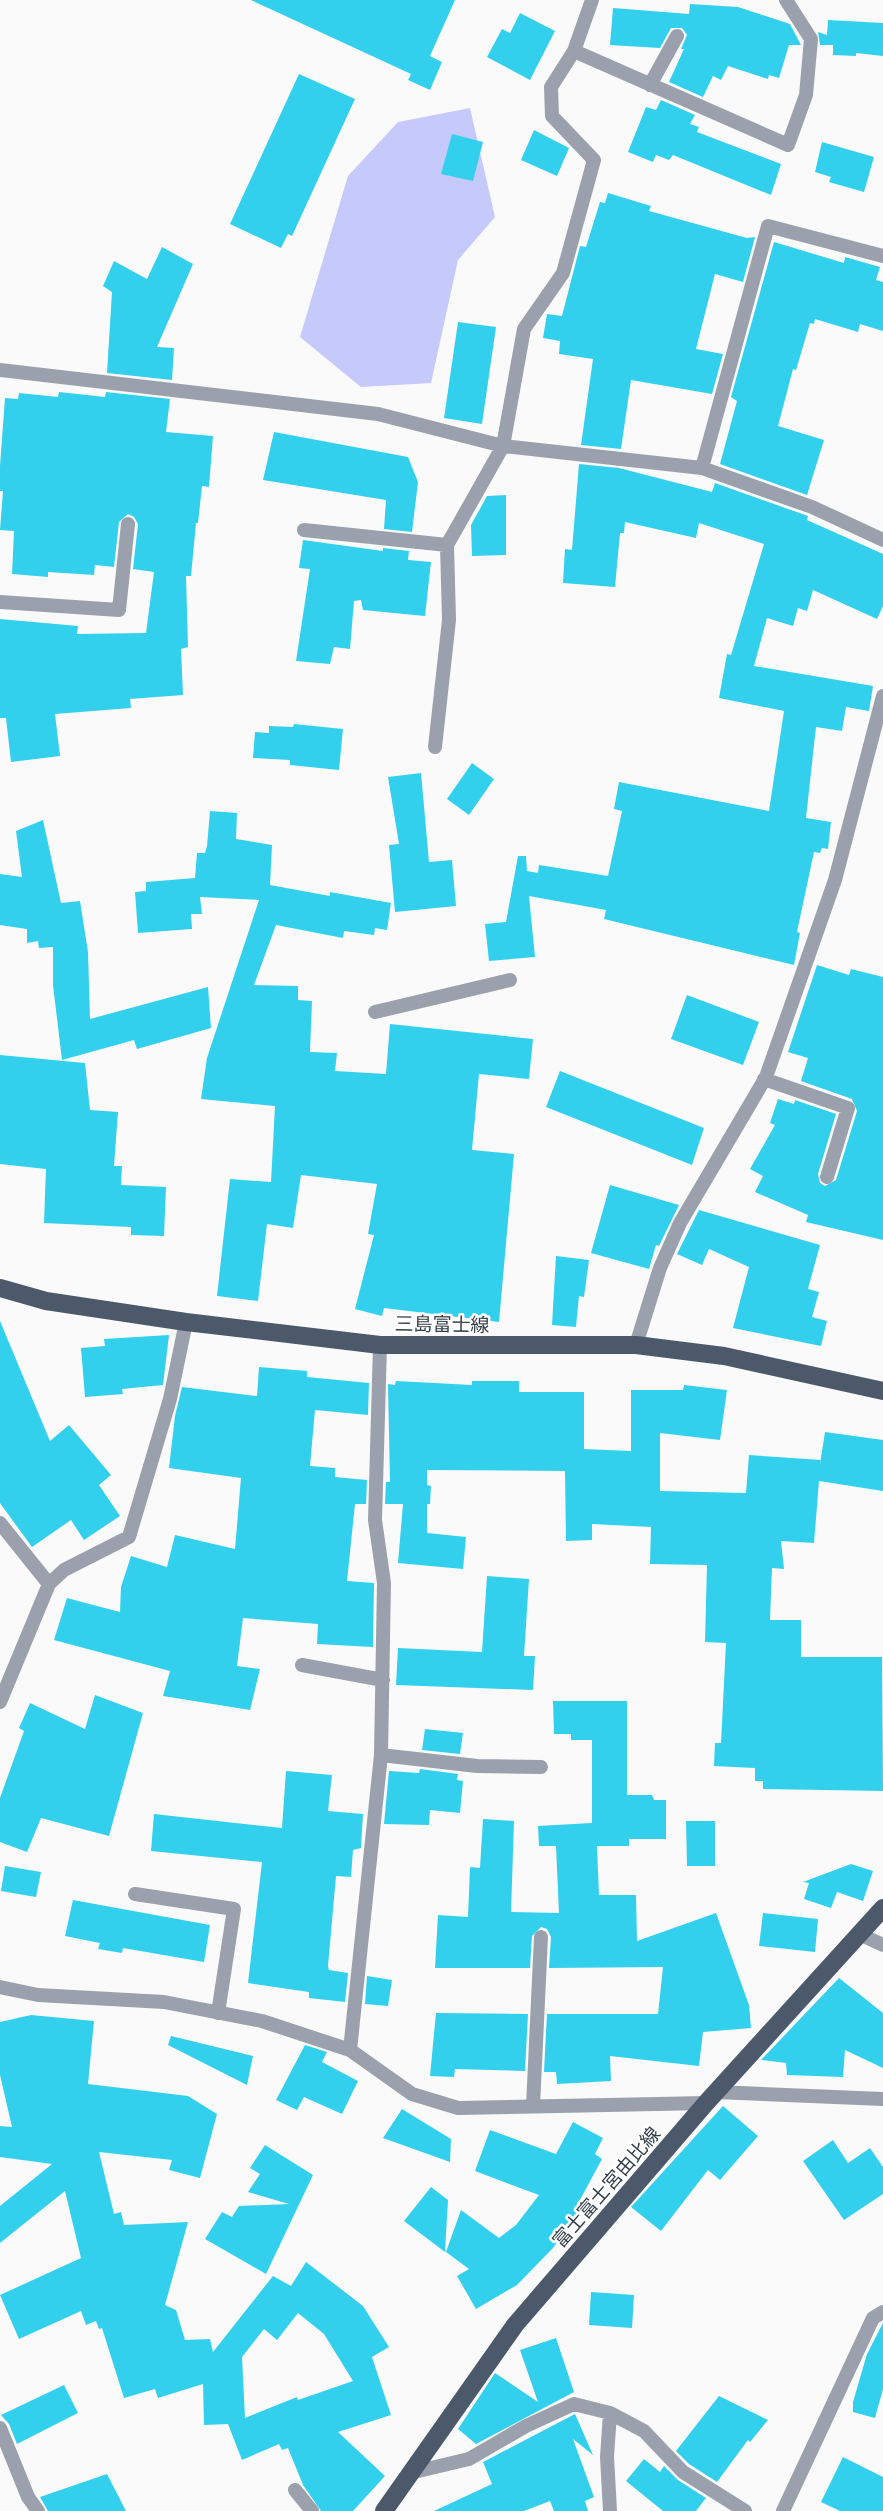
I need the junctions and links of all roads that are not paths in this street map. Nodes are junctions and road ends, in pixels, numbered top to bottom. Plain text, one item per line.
1 (593, 0) edge
2 (786, 0) edge
3 (677, 36) dead end
4 (574, 51) junction
5 (650, 85) junction
6 (883, 256) edge
7 (0, 370) edge
8 (503, 446) junction
9 (702, 468) junction
10 (128, 524) dead end
11 (304, 530) dead end
12 (883, 540) edge
13 (447, 545) junction
14 (0, 602) edge
15 (883, 696) edge
16 (435, 747) dead end
17 (510, 980) dead end
18 (375, 1012) dead end
19 (764, 1079) junction
20 (827, 1177) dead end
21 (0, 1288) edge
22 (186, 1322) junction
23 (380, 1345) junction
24 (636, 1345) junction
25 (883, 1391) edge
26 (0, 1523) edge
27 (49, 1584) junction
28 (302, 1665) dead end
29 (383, 1679) junction
30 (0, 1702) edge
31 (381, 1755) junction
32 (541, 1767) dead end
33 (135, 1894) dead end
34 (883, 1908) edge
35 (859, 1934) junction
36 (541, 1937) dead end
37 (883, 1945) edge
38 (0, 1987) edge
39 (218, 2013) junction
40 (350, 2050) junction
41 (710, 2098) junction
42 (883, 2099) edge
43 (533, 2106) junction
44 (883, 2312) edge
45 (610, 2413) junction
46 (0, 2428) edge
47 (414, 2472) junction
48 (295, 2490) dead end
49 (38, 2511) edge
50 (312, 2511) edge
51 (384, 2511) edge
52 (610, 2511) edge
53 (745, 2511) edge
54 (783, 2511) edge

1 - 4 street
2 - 5 street
3 - 5 street
4 - 5 street
4 - 8 street
6 - 9 street
7 - 8 street
8 - 9 street
8 - 13 street
9 - 12 street
10 - 14 street
11 - 13 street
13 - 16 street
15 - 19 street
17 - 18 street
19 - 20 street
19 - 24 street
21 - 22 main road, 三島富士線
22 - 23 main road, 三島富士線
22 - 27 street
23 - 24 main road, 三島富士線
23 - 29 street
24 - 25 main road, 三島富士線
26 - 27 street
27 - 30 street
28 - 29 street
29 - 31 street
31 - 32 street
31 - 40 street
33 - 39 street
34 - 35 main road, 富士富士宮由比線
35 - 37 street
35 - 41 main road, 富士富士宮由比線
36 - 43 street
38 - 39 street
39 - 40 street
40 - 43 street
41 - 42 street
41 - 43 street
41 - 47 main road, 富士富士宮由比線
44 - 54 street
45 - 47 street
45 - 52 street
45 - 53 street
46 - 49 street
47 - 51 main road, 富士富士宮由比線
48 - 50 street

